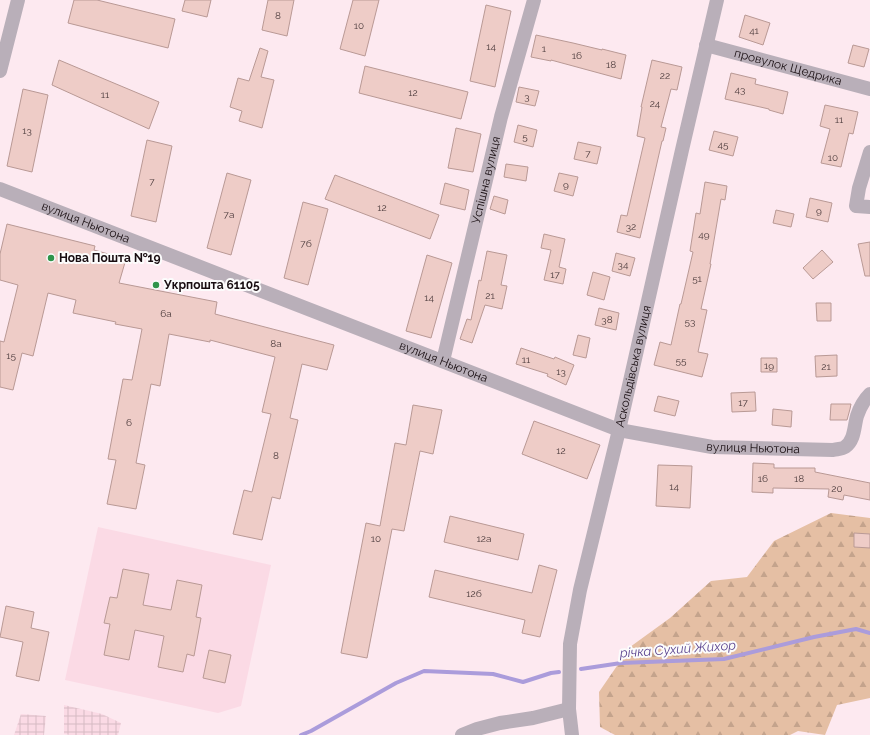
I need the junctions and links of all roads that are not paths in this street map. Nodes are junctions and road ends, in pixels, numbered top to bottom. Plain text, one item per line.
1 (18, 0) edge
2 (534, 0) edge
3 (717, 0) edge
4 (706, 45) junction
5 (0, 71) edge
6 (870, 89) edge
7 (870, 152) edge
8 (0, 189) edge
9 (870, 207) edge
10 (443, 361) junction
11 (870, 394) edge
12 (619, 430) junction
13 (569, 709) junction
14 (462, 735) edge
15 (572, 735) edge

1 - 5 street
2 - 10 street, Успішна вулиця
3 - 4 street, Аскольдівська вулиця
4 - 6 street, провулок Щедрика
4 - 12 street, Аскольдівська вулиця
7 - 9 street
8 - 10 street, вулиця Ньютона
10 - 12 street, вулиця Ньютона
11 - 12 street, вулиця Ньютона
12 - 13 street, Аскольдівська вулиця
13 - 14 street
13 - 15 street, Аскольдівська вулиця

